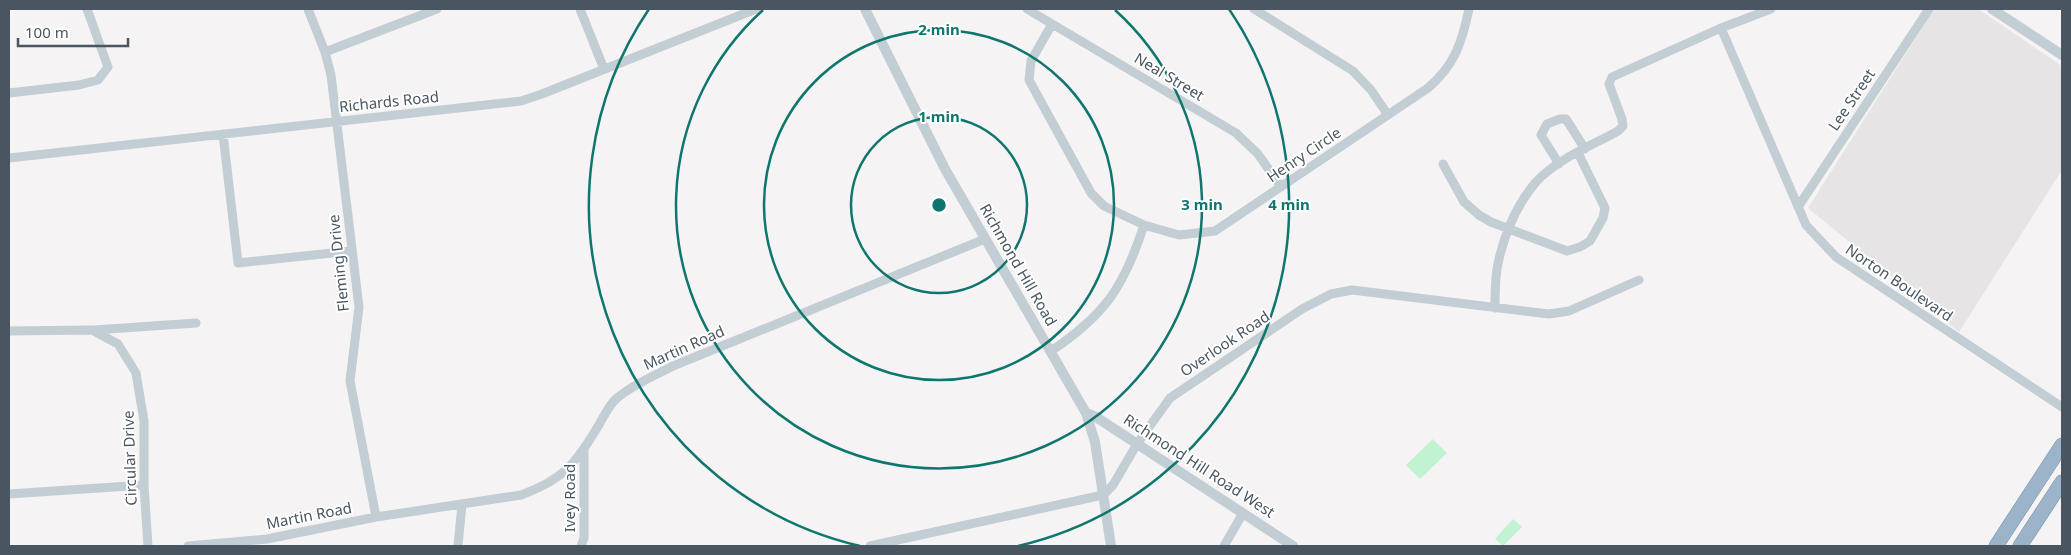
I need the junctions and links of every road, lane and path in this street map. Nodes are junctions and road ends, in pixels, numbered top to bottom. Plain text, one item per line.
1 (87, 9) edge
2 (308, 9) edge
3 (437, 9) edge
4 (580, 9) edge
5 (756, 9) edge
6 (865, 9) edge
7 (1027, 9) edge
8 (1254, 9) edge
9 (1469, 9) edge
10 (1771, 9) edge
11 (1929, 9) edge
12 (1992, 9) edge
13 (1052, 24) junction
14 (1720, 28) junction
15 (325, 52) junction
16 (2062, 55) edge
17 (604, 69) junction
18 (9, 93) edge
19 (1388, 115) junction
20 (336, 121) junction
21 (223, 134) junction
22 (1581, 151) junction
23 (9, 158) edge
24 (1443, 164) dead end
25 (1559, 164) junction
26 (1281, 187) junction
27 (1798, 206) junction
28 (1144, 226) junction
29 (1510, 229) junction
30 (985, 239) junction
31 (351, 251) junction
32 (1639, 280) dead end
33 (1494, 308) junction
34 (196, 323) dead end
35 (92, 330) junction
36 (9, 331) edge
37 (1051, 351) junction
38 (2062, 407) edge
39 (1086, 413) junction
40 (1137, 444) junction
41 (2062, 445) edge
42 (584, 450) junction
43 (2062, 482) edge
44 (144, 485) junction
45 (9, 494) edge
46 (1103, 495) junction
47 (462, 504) junction
48 (1243, 513) junction
49 (376, 517) junction
50 (148, 546) edge
51 (188, 546) edge
52 (458, 546) edge
53 (582, 546) edge
54 (870, 546) edge
55 (1111, 546) edge
56 (1224, 546) edge
57 (1293, 546) edge
58 (1996, 546) edge
59 (2020, 546) edge

1 - 18 street
2 - 15 street, Fleming Drive
3 - 15 street
4 - 17 street
5 - 17 street, Richards Road
6 - 30 street, Richmond Hill Road
7 - 13 street, Neal Street
8 - 19 street
9 - 19 street, Henry Circle
10 - 14 street
11 - 27 street, Lee Street
12 - 16 street
13 - 26 street, Neal Street
13 - 28 street, Henry Circle
14 - 22 street
14 - 27 street, Norton Boulevard
15 - 20 street, Fleming Drive
17 - 20 street, Richards Road
19 - 26 street, Henry Circle
20 - 21 street, Richards Road
20 - 31 street, Fleming Drive
21 - 23 street, Richards Road
21 - 31 street
22 - 25 street
22 - 25 street
22 - 29 street
24 - 29 street
25 - 29 street
26 - 28 street, Henry Circle
27 - 38 street, Norton Boulevard
28 - 37 street
29 - 33 street
30 - 37 street, Richmond Hill Road
30 - 42 street, Martin Road
31 - 49 street, Fleming Drive
32 - 33 street, Overlook Road
33 - 40 street, Overlook Road
34 - 35 street, Circular Drive
35 - 36 street, Circular Drive
35 - 44 street, Circular Drive
37 - 39 street, Richmond Hill Road
39 - 40 street, Richmond Hill Road West
39 - 46 street, Richmond Hill Road
40 - 46 street, Overlook Road
40 - 48 street, Richmond Hill Road West
41 - 58 highway
42 - 47 street, Martin Road
42 - 53 street, Ivey Road
43 - 59 highway
44 - 45 street
44 - 50 street, Circular Drive
46 - 54 street
46 - 55 street, Richmond Hill Road
47 - 49 street, Martin Road
47 - 52 street
48 - 56 street
48 - 57 street, Richmond Hill Road West
49 - 51 street, Martin Road

